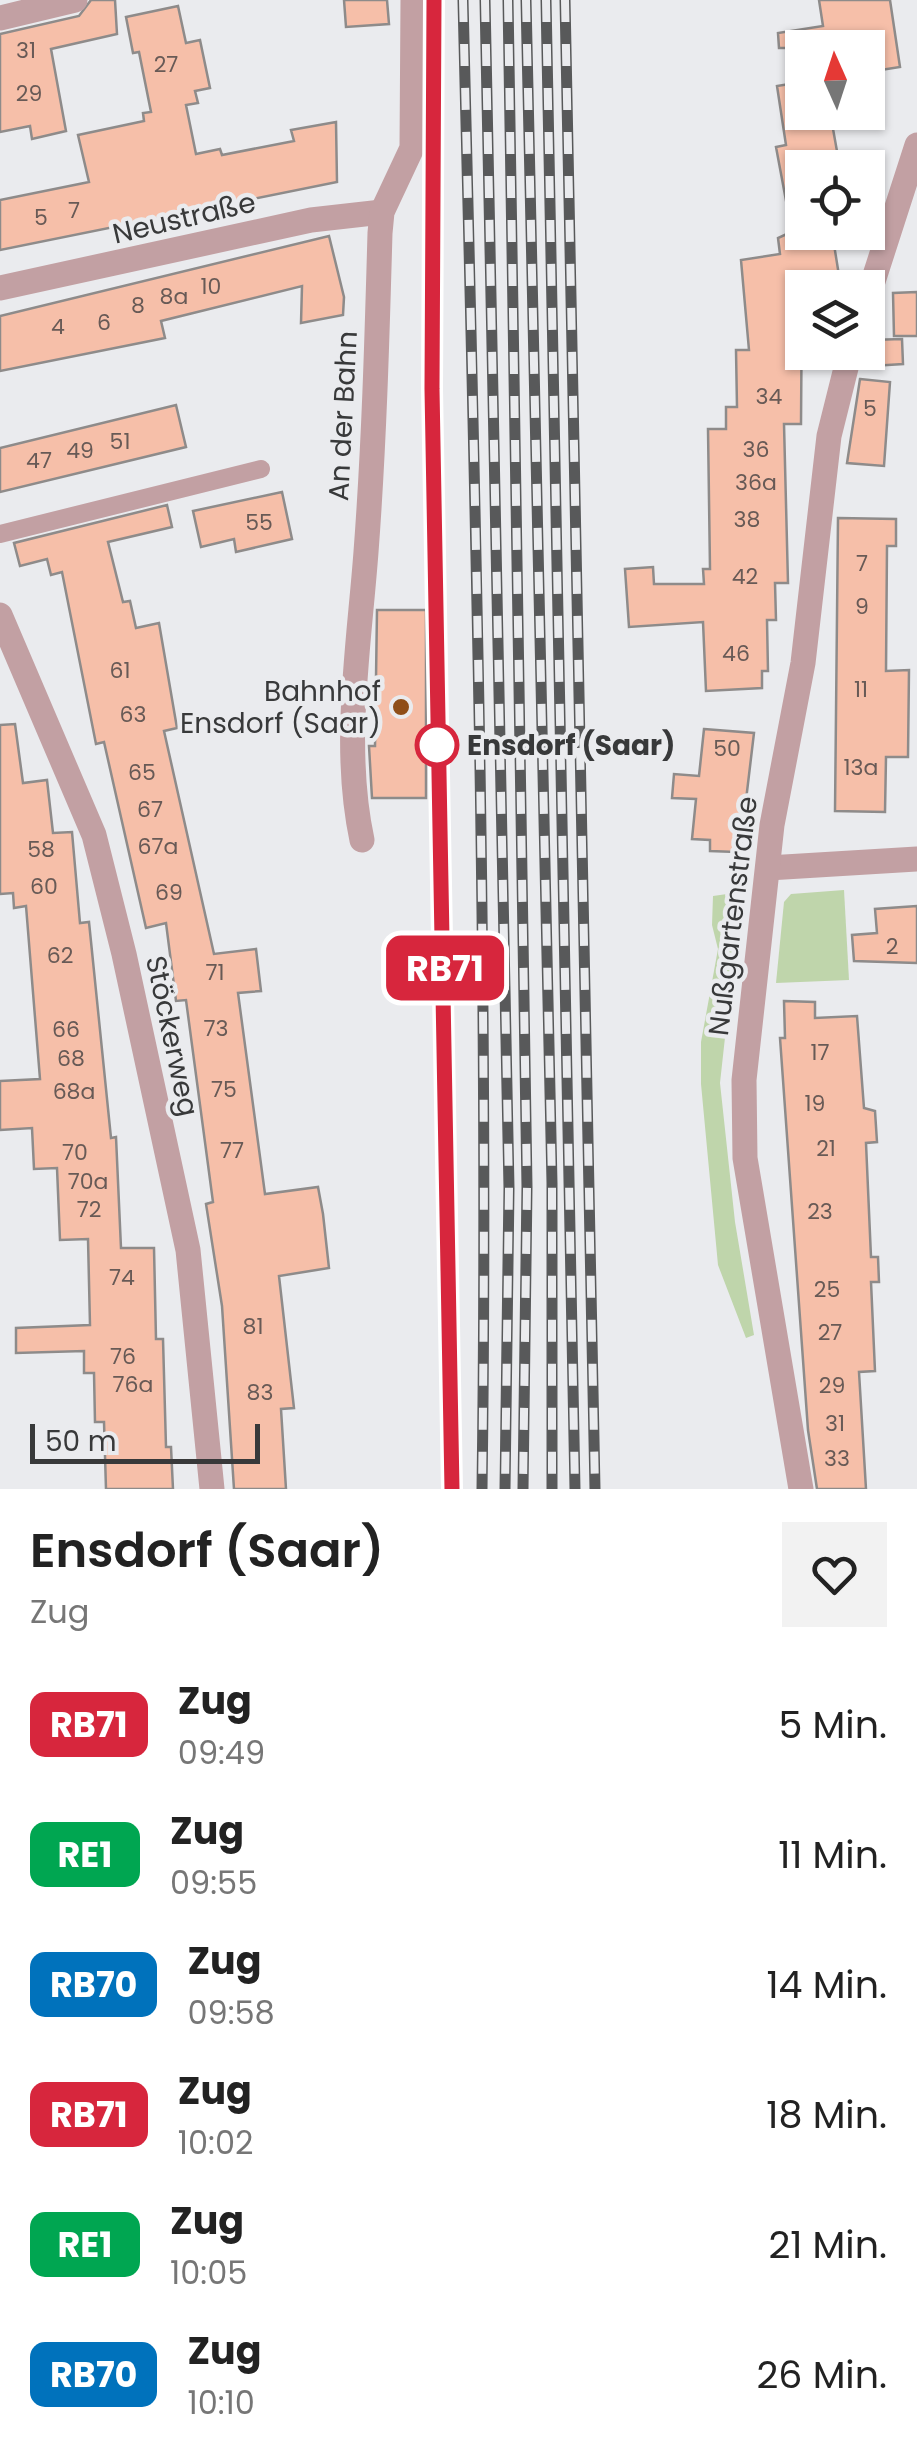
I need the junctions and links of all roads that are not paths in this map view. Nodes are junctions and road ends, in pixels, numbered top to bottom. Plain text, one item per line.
1 (75, 0) edge
2 (413, 0) edge
3 (0, 18) edge
4 (917, 144) edge
5 (912, 171) edge
6 (382, 212) junction
7 (877, 270) edge
8 (0, 288) edge
9 (846, 370) edge
10 (262, 468) dead end
11 (0, 534) edge
12 (0, 615) edge
13 (362, 840) dead end
14 (917, 859) edge
15 (768, 868) junction
16 (212, 1489) edge
17 (801, 1489) edge

1 - 3 street
2 - 6 street, An der Bahn
4 - 5 street
5 - 7 street
6 - 8 street, Neustraße
6 - 13 street, An der Bahn
9 - 15 street, Nußgartenstraße
10 - 11 lane
12 - 16 street, Stöckerweg
14 - 15 street
15 - 17 street, Nußgartenstraße

